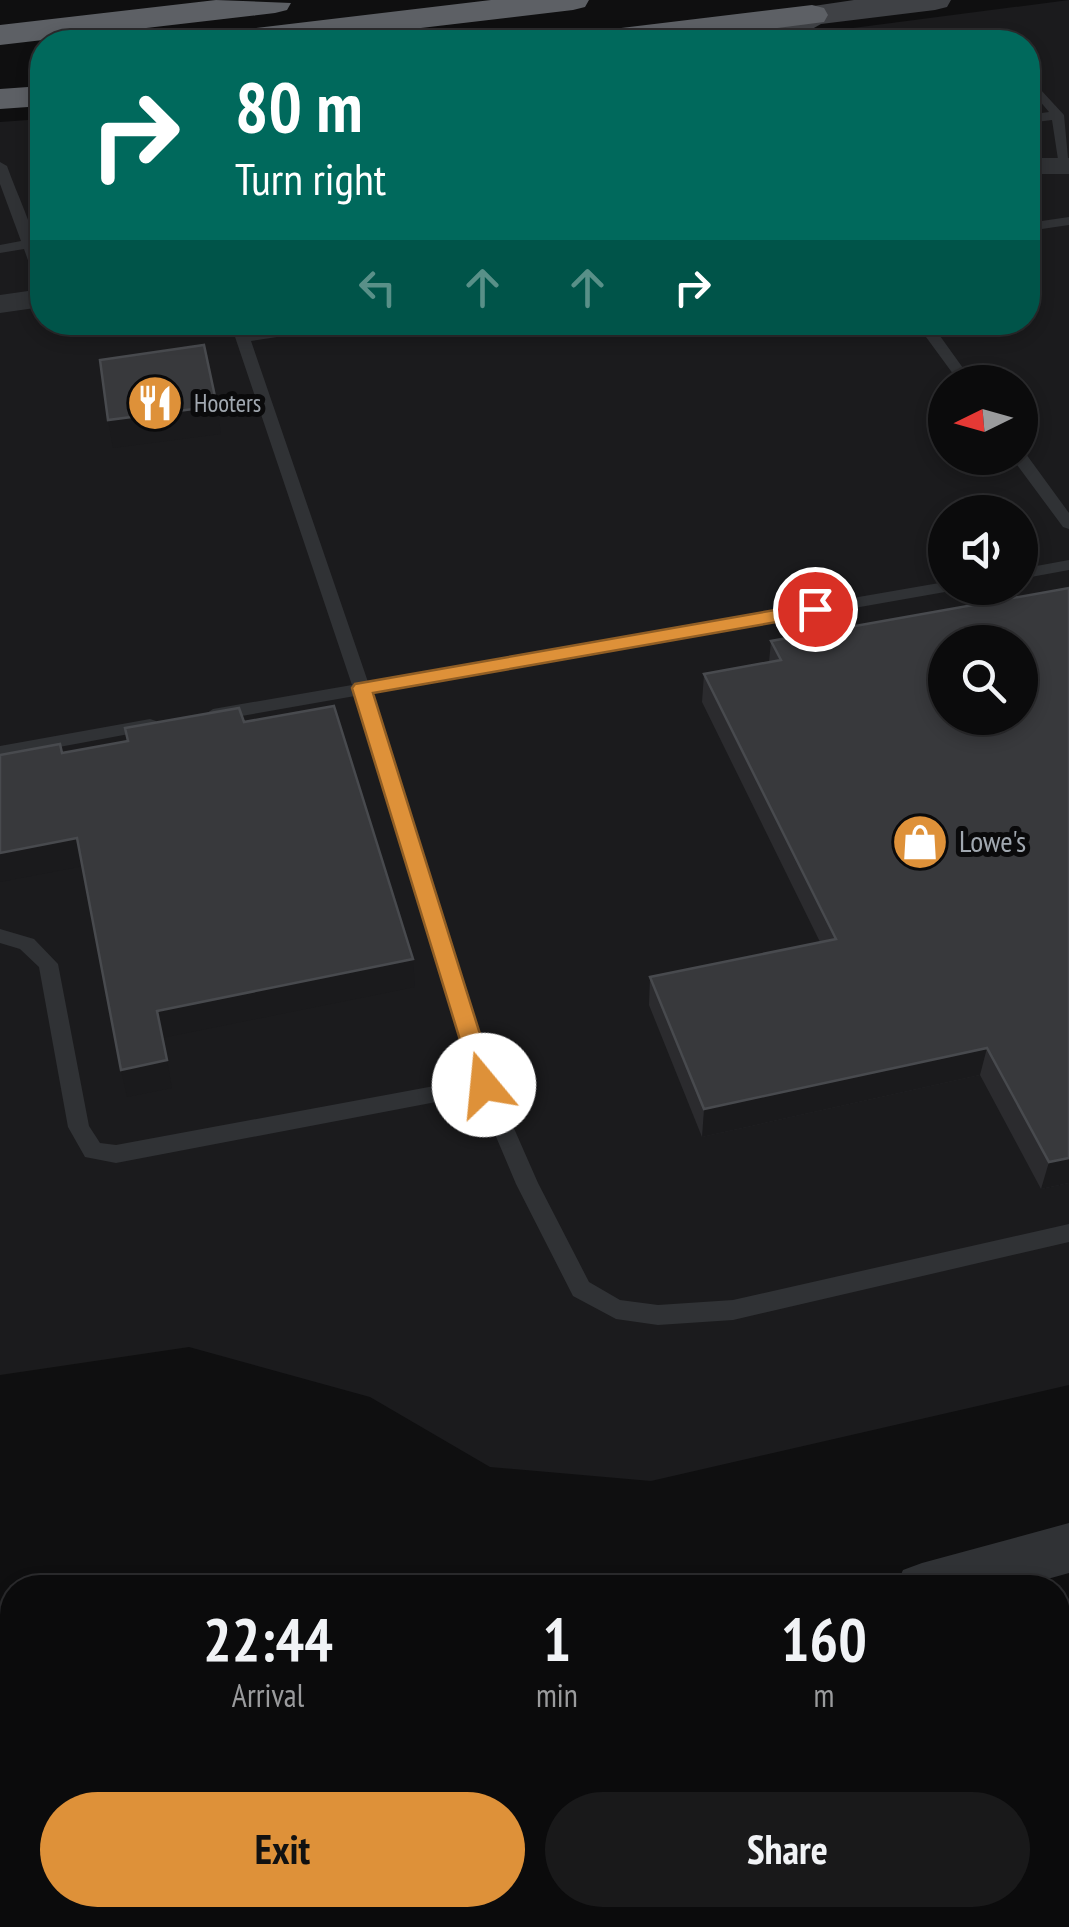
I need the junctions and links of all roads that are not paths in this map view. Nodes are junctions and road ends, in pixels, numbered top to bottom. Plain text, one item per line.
1 (297, 0) edge
2 (573, 0) edge
3 (935, 0) edge
4 (812, 15) junction
5 (42, 30) edge
6 (322, 30) edge
7 (688, 30) edge
8 (786, 30) edge
9 (30, 31) edge
10 (0, 35) edge
11 (30, 65) edge
12 (0, 69) edge
13 (1040, 94) edge
14 (30, 97) edge
15 (0, 99) edge
16 (1058, 115) junction
17 (1040, 117) edge
18 (0, 166) edge
19 (1040, 166) edge
20 (1068, 166) edge
21 (1069, 221) edge
22 (1040, 225) edge
23 (23, 226) junction
24 (0, 230) edge
25 (30, 244) joint
26 (0, 249) edge
27 (30, 300) edge
28 (0, 304) edge
29 (241, 335) edge
30 (932, 335) edge
31 (954, 365) edge
32 (1033, 475) edge
33 (1069, 524) edge
34 (1069, 566) edge
35 (1038, 571) edge
36 (928, 590) edge
37 (362, 688) junction
38 (0, 752) edge
39 (0, 936) edge
40 (484, 1085) junction
41 (1069, 1233) edge
42 (1069, 1548) edge
43 (970, 1575) edge

1 - 5 highway
2 - 6 highway
3 - 4 main road
4 - 7 highway
4 - 8 main road
9 - 10 highway
11 - 12 highway
13 - 16 lane
14 - 15 highway
16 - 17 lane
16 - 20 lane
18 - 23 lane
19 - 20 street
21 - 22 lane
23 - 24 lane
23 - 25 lane
25 - 26 lane
27 - 28 street
29 - 37 lane
30 - 31 lane
32 - 33 lane
34 - 35 lane
36 - 37 lane
37 - 38 lane
37 - 40 lane
39 - 40 lane
40 - 41 lane
42 - 43 street

